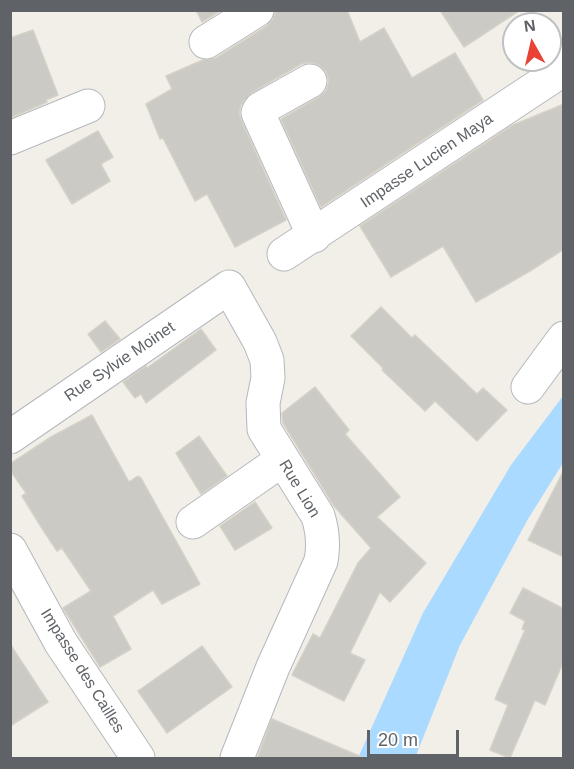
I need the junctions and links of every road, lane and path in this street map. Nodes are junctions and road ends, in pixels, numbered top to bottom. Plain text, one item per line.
1 (257, 10) edge
2 (206, 42) dead end
3 (564, 62) edge
4 (310, 81) dead end
5 (88, 106) dead end
6 (10, 138) edge
7 (314, 236) junction
8 (284, 254) dead end
9 (229, 287) joint
10 (564, 338) edge
11 (528, 387) dead end
12 (10, 437) edge
13 (282, 460) junction
14 (194, 522) dead end
15 (10, 550) edge
16 (138, 759) edge
17 (237, 759) edge

1 - 2 street
3 - 7 street, Impasse Lucien Maya
4 - 7 street
5 - 6 street
7 - 8 street, Impasse Lucien Maya
9 - 12 street, Rue Sylvie Moinet
9 - 13 street, Rue Lion
10 - 11 street
13 - 14 street
13 - 17 street, Rue Lion
15 - 16 street, Impasse des Cailles

